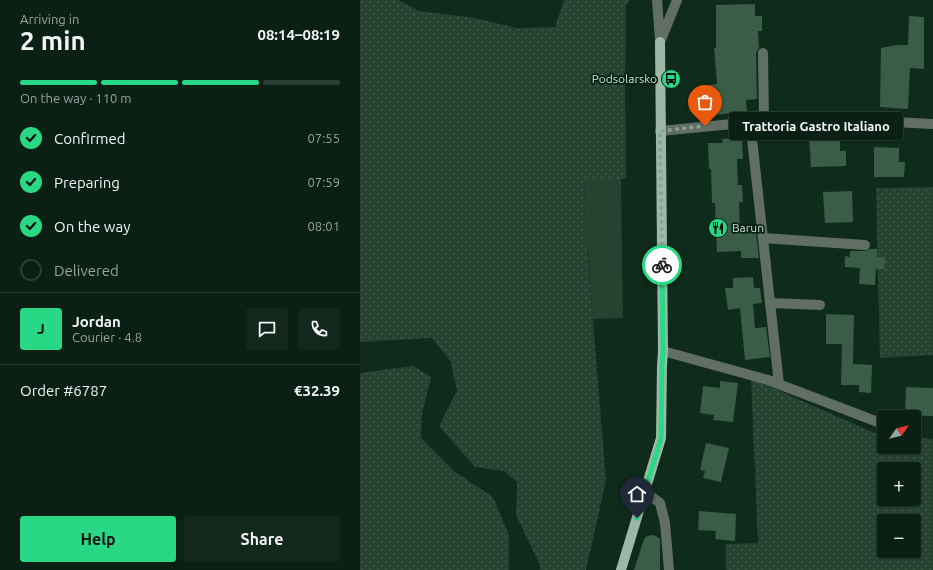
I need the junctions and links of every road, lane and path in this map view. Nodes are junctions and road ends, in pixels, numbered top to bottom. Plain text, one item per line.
1 (657, 0) edge
2 (677, 0) edge
3 (660, 42) junction
4 (763, 53) dead end
5 (764, 121) junction
6 (750, 122) junction
7 (933, 124) edge
8 (660, 131) junction
9 (763, 238) junction
10 (865, 245) dead end
11 (770, 303) junction
12 (820, 305) dead end
13 (663, 351) junction
14 (779, 384) junction
15 (877, 422) edge
16 (645, 492) junction
17 (621, 570) edge
18 (669, 570) edge

1 - 3 street
2 - 3 street
3 - 8 main road
4 - 5 street
5 - 6 street
5 - 7 street
6 - 8 street
6 - 9 street
8 - 13 main road
9 - 10 street
9 - 11 street
11 - 12 street
11 - 14 street
13 - 14 street
13 - 16 main road
14 - 15 street
16 - 17 main road
16 - 18 street

